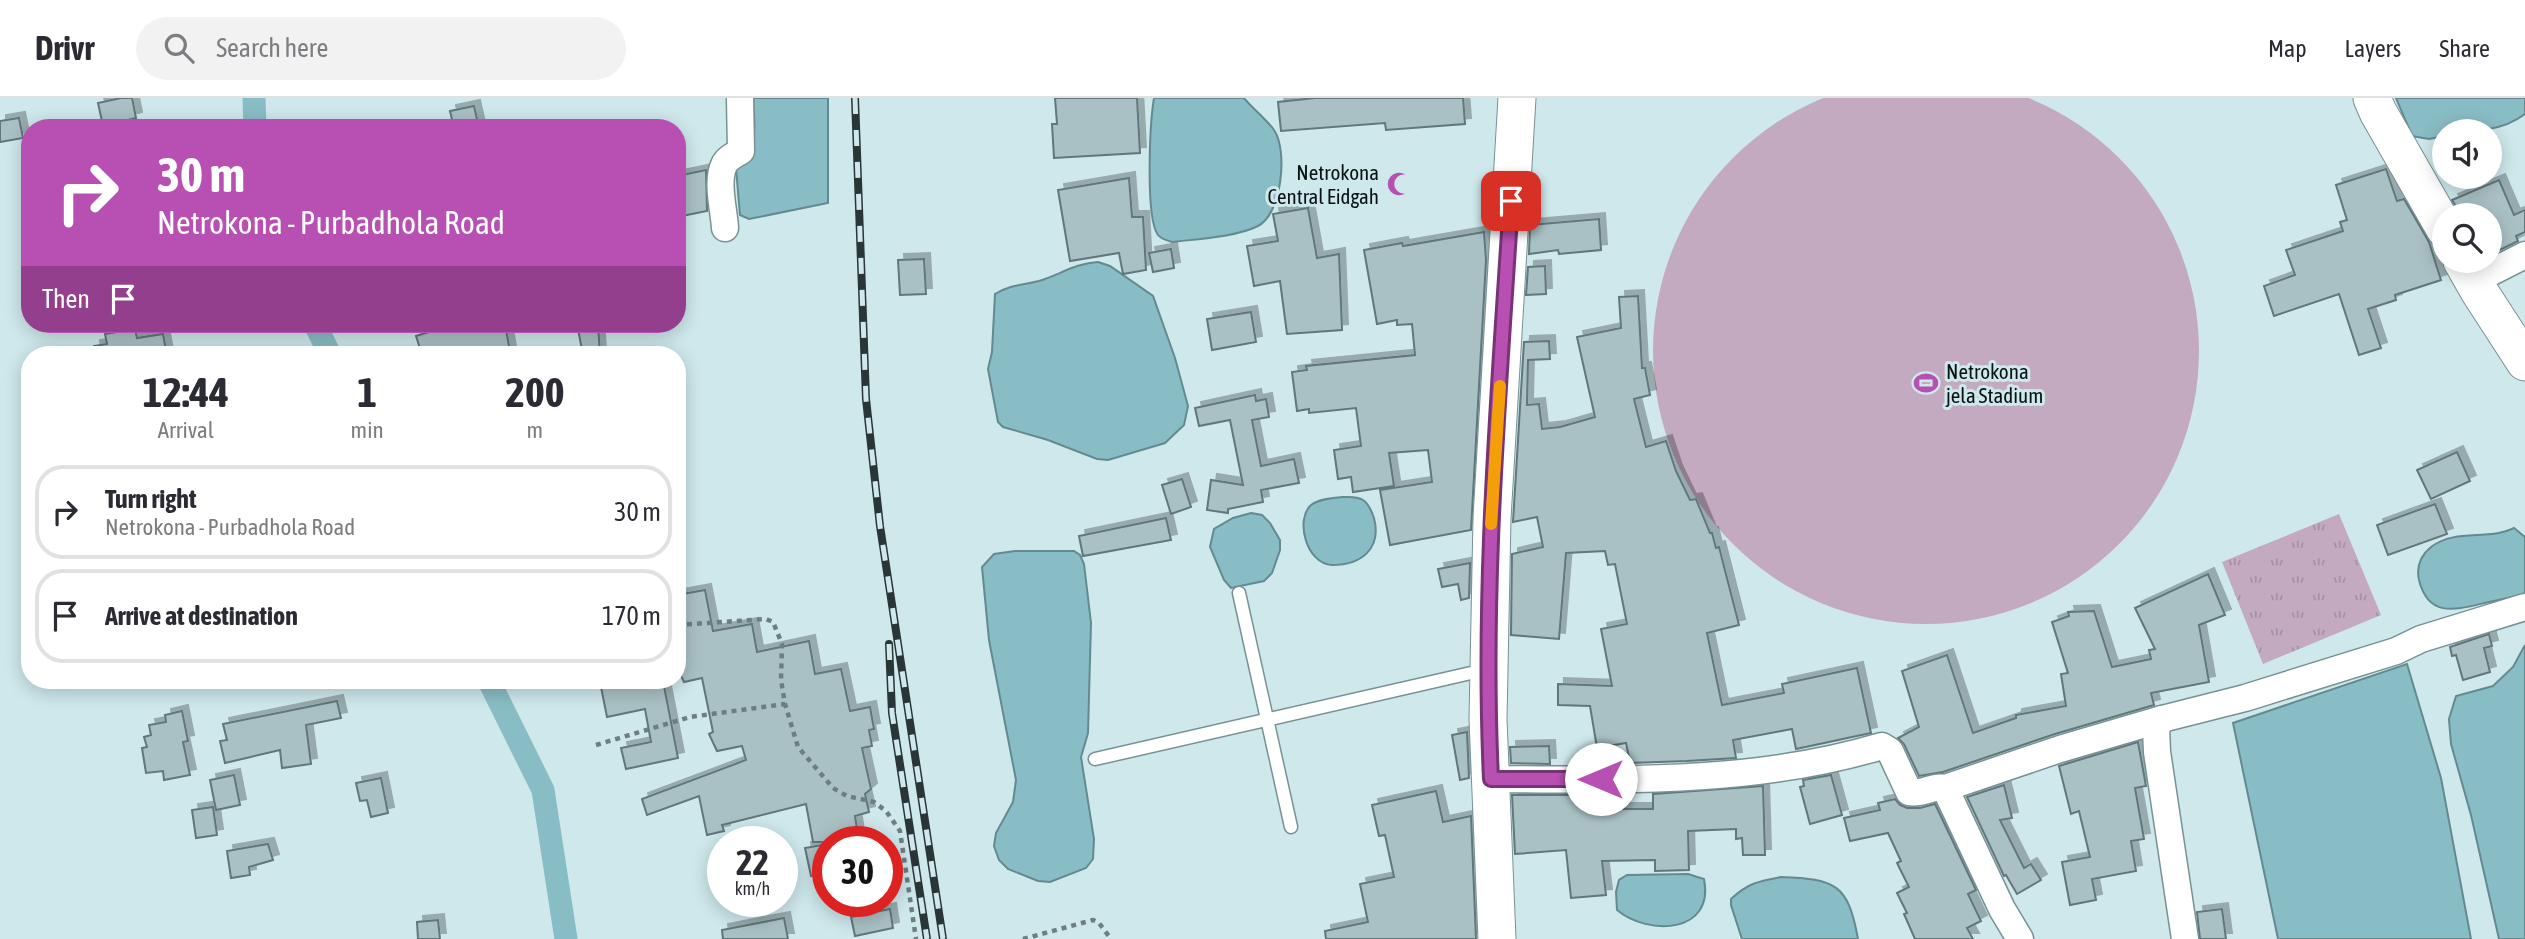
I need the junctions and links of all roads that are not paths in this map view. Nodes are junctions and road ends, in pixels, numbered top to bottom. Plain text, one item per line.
1 (740, 98) edge
2 (1517, 98) edge
3 (2372, 98) edge
4 (2432, 206) edge
5 (725, 228) dead end
6 (2525, 255) edge
7 (2502, 261) edge
8 (2469, 273) edge
9 (2525, 362) edge
10 (1239, 593) dead end
11 (2525, 607) edge
12 (1471, 673) dead end
13 (1267, 718) junction
14 (2162, 719) junction
15 (1095, 759) dead end
16 (1491, 779) junction
17 (1945, 788) junction
18 (1291, 827) dead end
19 (1497, 939) edge
20 (2020, 939) edge
21 (2185, 939) edge

1 - 5 street
2 - 16 main road
3 - 4 main road
6 - 7 street
8 - 9 main road
10 - 13 lane
11 - 14 street
12 - 13 lane
13 - 15 lane
13 - 18 lane
14 - 17 street
14 - 21 street
16 - 17 street
16 - 19 main road
17 - 20 street

